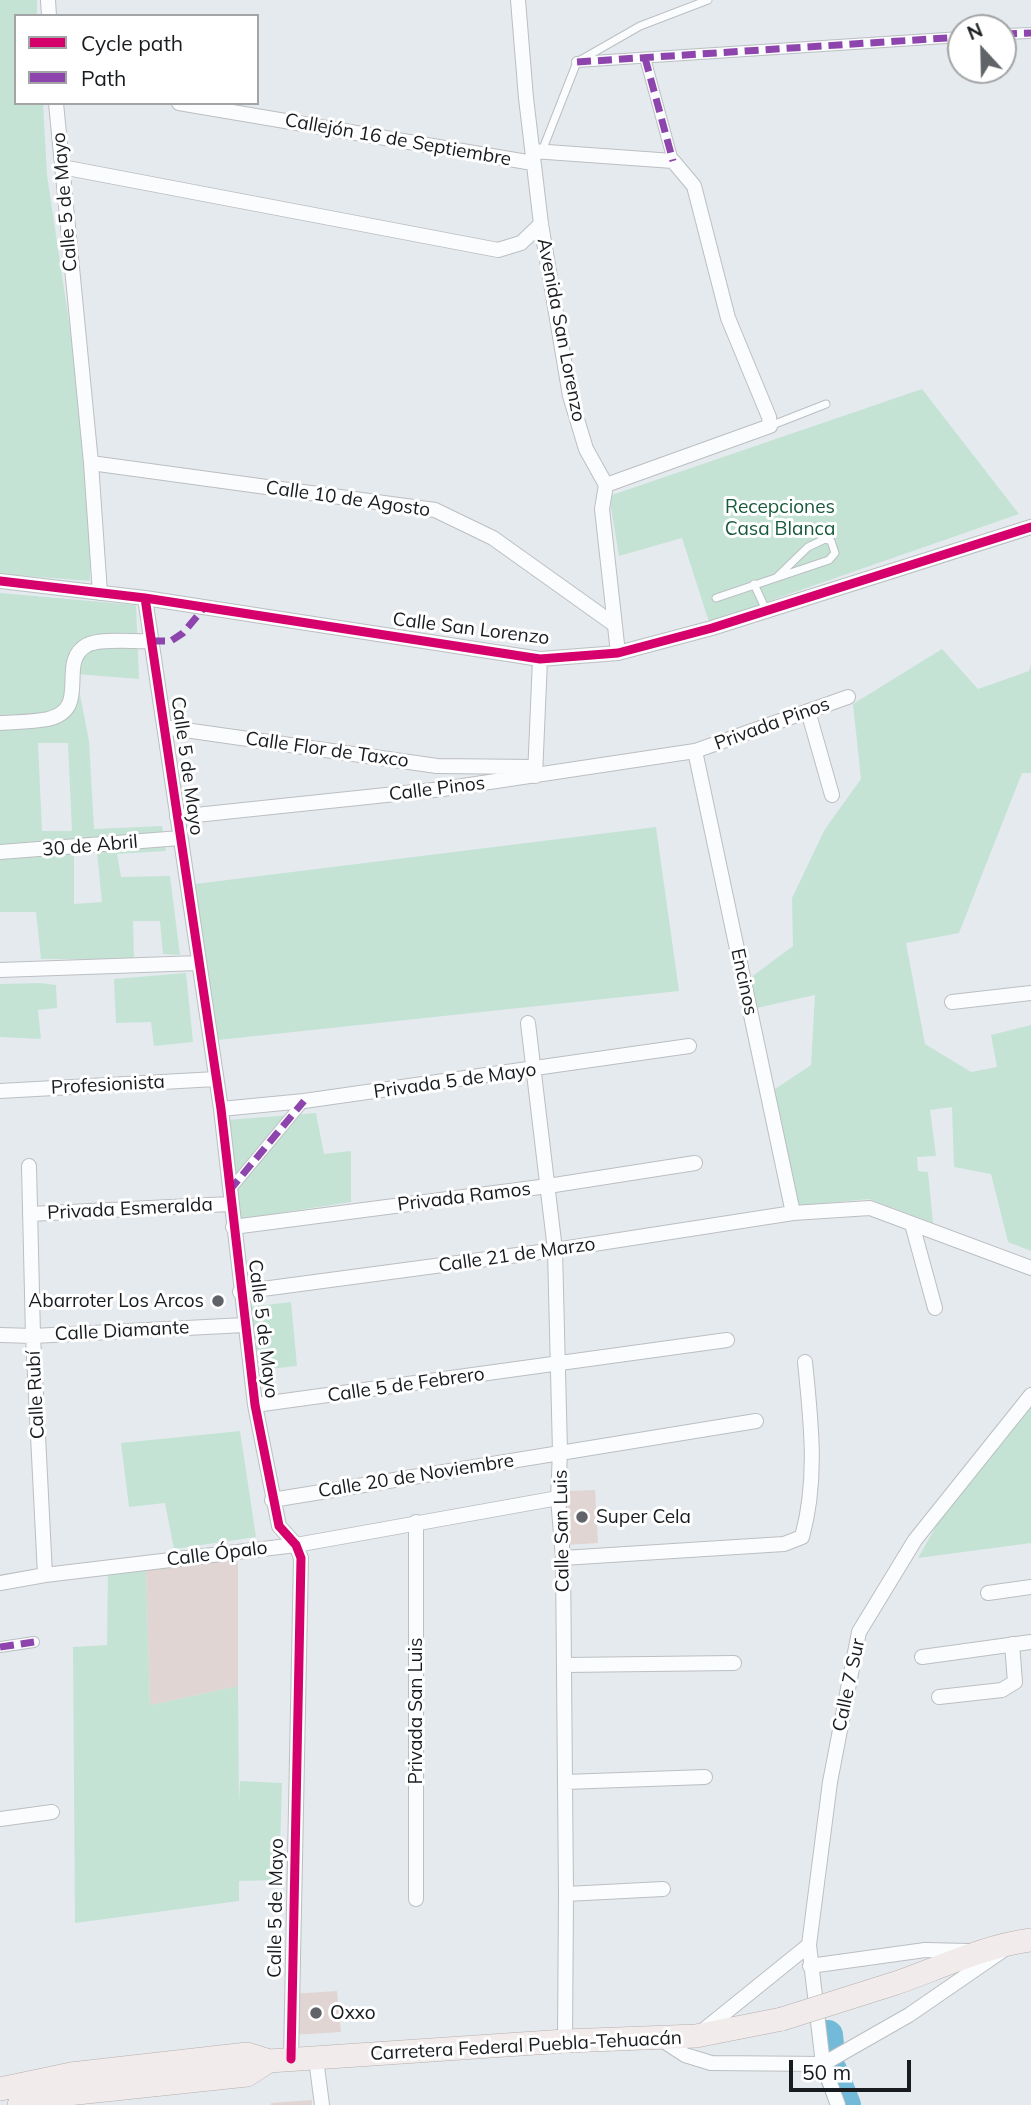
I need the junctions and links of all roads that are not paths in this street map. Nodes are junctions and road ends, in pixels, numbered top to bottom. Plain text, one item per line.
1 (517, 0) edge
2 (708, 0) edge
3 (947, 38) edge
4 (645, 58) junction
5 (577, 62) junction
6 (56, 105) edge
7 (193, 105) edge
8 (536, 155) junction
9 (673, 161) junction
10 (62, 167) junction
11 (541, 224) junction
12 (826, 404) dead end
13 (770, 426) junction
14 (91, 463) junction
15 (606, 485) junction
16 (1031, 527) edge
17 (778, 576) junction
18 (0, 581) edge
19 (754, 584) junction
20 (100, 593) junction
21 (145, 598) junction
22 (716, 598) dead end
23 (766, 611) junction
24 (615, 625) junction
25 (151, 641) junction
26 (618, 653) junction
27 (540, 659) junction
28 (848, 696) dead end
29 (808, 711) junction
30 (0, 723) edge
31 (164, 727) junction
32 (695, 751) junction
33 (534, 771) junction
34 (832, 795) dead end
35 (177, 817) junction
36 (180, 838) junction
37 (0, 852) edge
38 (199, 963) junction
39 (0, 970) edge
40 (1031, 993) edge
41 (953, 1002) dead end
42 (528, 1023) dead end
43 (689, 1046) dead end
44 (532, 1070) junction
45 (216, 1079) junction
46 (0, 1091) edge
47 (304, 1101) junction
48 (221, 1108) junction
49 (695, 1163) dead end
50 (29, 1166) dead end
51 (548, 1186) junction
52 (230, 1198) junction
53 (793, 1213) junction
54 (30, 1214) junction
55 (912, 1224) junction
56 (233, 1227) junction
57 (555, 1250) junction
58 (1031, 1268) edge
59 (240, 1292) junction
60 (934, 1308) dead end
61 (244, 1325) junction
62 (0, 1335) edge
63 (33, 1336) junction
64 (727, 1340) dead end
65 (805, 1362) dead end
66 (558, 1364) junction
67 (1031, 1395) edge
68 (255, 1405) junction
69 (756, 1421) dead end
70 (560, 1452) junction
71 (558, 1498) junction
72 (272, 1500) junction
73 (416, 1522) junction
74 (296, 1545) junction
75 (563, 1558) junction
76 (45, 1575) junction
77 (0, 1583) edge
78 (1031, 1587) edge
79 (988, 1593) dead end
80 (34, 1642) dead end
81 (1031, 1642) edge
82 (1012, 1644) junction
83 (0, 1647) edge
84 (922, 1657) dead end
85 (734, 1663) dead end
86 (564, 1665) junction
87 (939, 1697) dead end
88 (705, 1777) dead end
89 (565, 1782) junction
90 (52, 1812) dead end
91 (0, 1819) edge
92 (663, 1889) dead end
93 (566, 1894) junction
94 (416, 1899) dead end
95 (1023, 1941) edge
96 (809, 1945) junction
97 (983, 1952) junction
98 (810, 1966) junction
99 (696, 2036) junction
100 (658, 2037) junction
101 (565, 2041) junction
102 (316, 2059) junction
103 (280, 2060) junction
104 (823, 2064) junction
105 (0, 2089) edge
106 (19, 2105) edge
107 (322, 2105) edge
108 (838, 2105) edge

1 - 8 street, Avenida San Lorenzo
2 - 5 lane
3 - 4 street
4 - 5 street
4 - 9 street
5 - 8 lane
6 - 10 street, Calle 5 de Mayo
7 - 8 street, Callejón 16 de Septiembre
8 - 9 street, Callejón 16 de Septiembre
8 - 11 street, Avenida San Lorenzo
9 - 13 street
10 - 11 street
10 - 14 street, Calle 5 de Mayo
11 - 15 street, Avenida San Lorenzo
12 - 13 lane
13 - 15 street
14 - 20 street, Calle 5 de Mayo
14 - 24 street, Calle 10 de Agosto
15 - 24 street
16 - 23 street, Calle San Lorenzo
17 - 17 lane
17 - 19 lane
18 - 20 street, Calle San Lorenzo
19 - 22 lane
19 - 23 lane
20 - 21 street, Calle San Lorenzo
21 - 25 street, Calle 5 de Mayo
21 - 27 street, Calle San Lorenzo
23 - 26 street, Calle San Lorenzo
24 - 26 street
25 - 30 street
25 - 31 street, Calle 5 de Mayo
26 - 27 street, Calle San Lorenzo
27 - 33 street
28 - 29 street, Privada Pinos
29 - 32 street, Privada Pinos
29 - 34 street
31 - 33 street, Calle Flor de Taxco
31 - 35 street, Calle 5 de Mayo
32 - 33 street, Calle Pinos
32 - 53 street, Encinos
33 - 35 street, Calle Pinos
35 - 36 street, Calle 5 de Mayo
36 - 37 street, 30 de Abril
36 - 38 street, Calle 5 de Mayo
38 - 39 street
38 - 45 street, Calle 5 de Mayo
40 - 41 street
42 - 44 street, Calle San Luis
43 - 44 street, Privada 5 de Mayo
44 - 47 street, Privada 5 de Mayo
44 - 51 street, Calle San Luis
45 - 46 street, Profesionista
45 - 48 street, Calle 5 de Mayo
47 - 48 street, Privada 5 de Mayo
47 - 52 street
48 - 52 street, Calle 5 de Mayo
49 - 51 street, Privada Ramos
50 - 54 street, Calle Rubí
51 - 56 street, Privada Ramos
51 - 57 street, Calle San Luis
52 - 54 street, Privada Esmeralda
52 - 56 street, Calle 5 de Mayo
53 - 55 street, Calle 21 de Marzo
53 - 57 street, Calle 21 de Marzo
54 - 63 street, Calle Rubí
55 - 58 street, Calle 21 de Marzo
55 - 60 street
56 - 59 street, Calle 5 de Mayo
57 - 59 street, Calle 21 de Marzo
57 - 66 street, Calle San Luis
59 - 61 street, Calle 5 de Mayo
61 - 63 street, Calle Diamante
61 - 68 street, Calle 5 de Mayo
62 - 63 street, Calle Diamante
63 - 76 street, Calle Rubí
64 - 66 street, Calle 5 de Febrero
65 - 75 street
66 - 68 street, Calle 5 de Febrero
66 - 70 street, Calle San Luis
67 - 96 street, Calle 7 Sur
68 - 72 street, Calle 5 de Mayo
69 - 70 street, Calle 20 de Noviembre
70 - 71 street, Calle San Luis
70 - 72 street, Calle 20 de Noviembre
71 - 73 street, Calle Ópalo
71 - 75 street, Calle San Luis
72 - 74 street, Calle 5 de Mayo
73 - 74 street, Calle Ópalo
73 - 94 street, Privada San Luis
74 - 76 street, Calle Ópalo
74 - 103 street, Calle 5 de Mayo
75 - 86 street, Calle San Luis
76 - 77 street, Calle Ópalo
78 - 79 street
80 - 83 street
81 - 82 street
82 - 84 street
82 - 87 street
85 - 86 street
86 - 89 street, Calle San Luis
88 - 89 street
89 - 93 street, Calle San Luis
90 - 91 street
92 - 93 street
93 - 101 street, Calle San Luis
95 - 97 main road, Carretera Federal Puebla-Tehuacán
95 - 104 street
96 - 98 street, Calle 7 Sur
96 - 99 street
97 - 98 street
97 - 99 main road, Carretera Federal Puebla-Tehuacán, bridge
98 - 104 street, Calle 7 Sur
99 - 100 main road, Carretera Federal Puebla-Tehuacán
100 - 101 main road, Carretera Federal Puebla-Tehuacán
100 - 104 street
101 - 102 main road, Carretera Federal Puebla-Tehuacán
102 - 103 main road, Carretera Federal Puebla-Tehuacán
102 - 107 street
103 - 105 main road, Carretera Federal Puebla-Tehuacán
103 - 106 main road, Carretera Federal Puebla-Tehuacán
104 - 108 street, Calle 7 Sur

